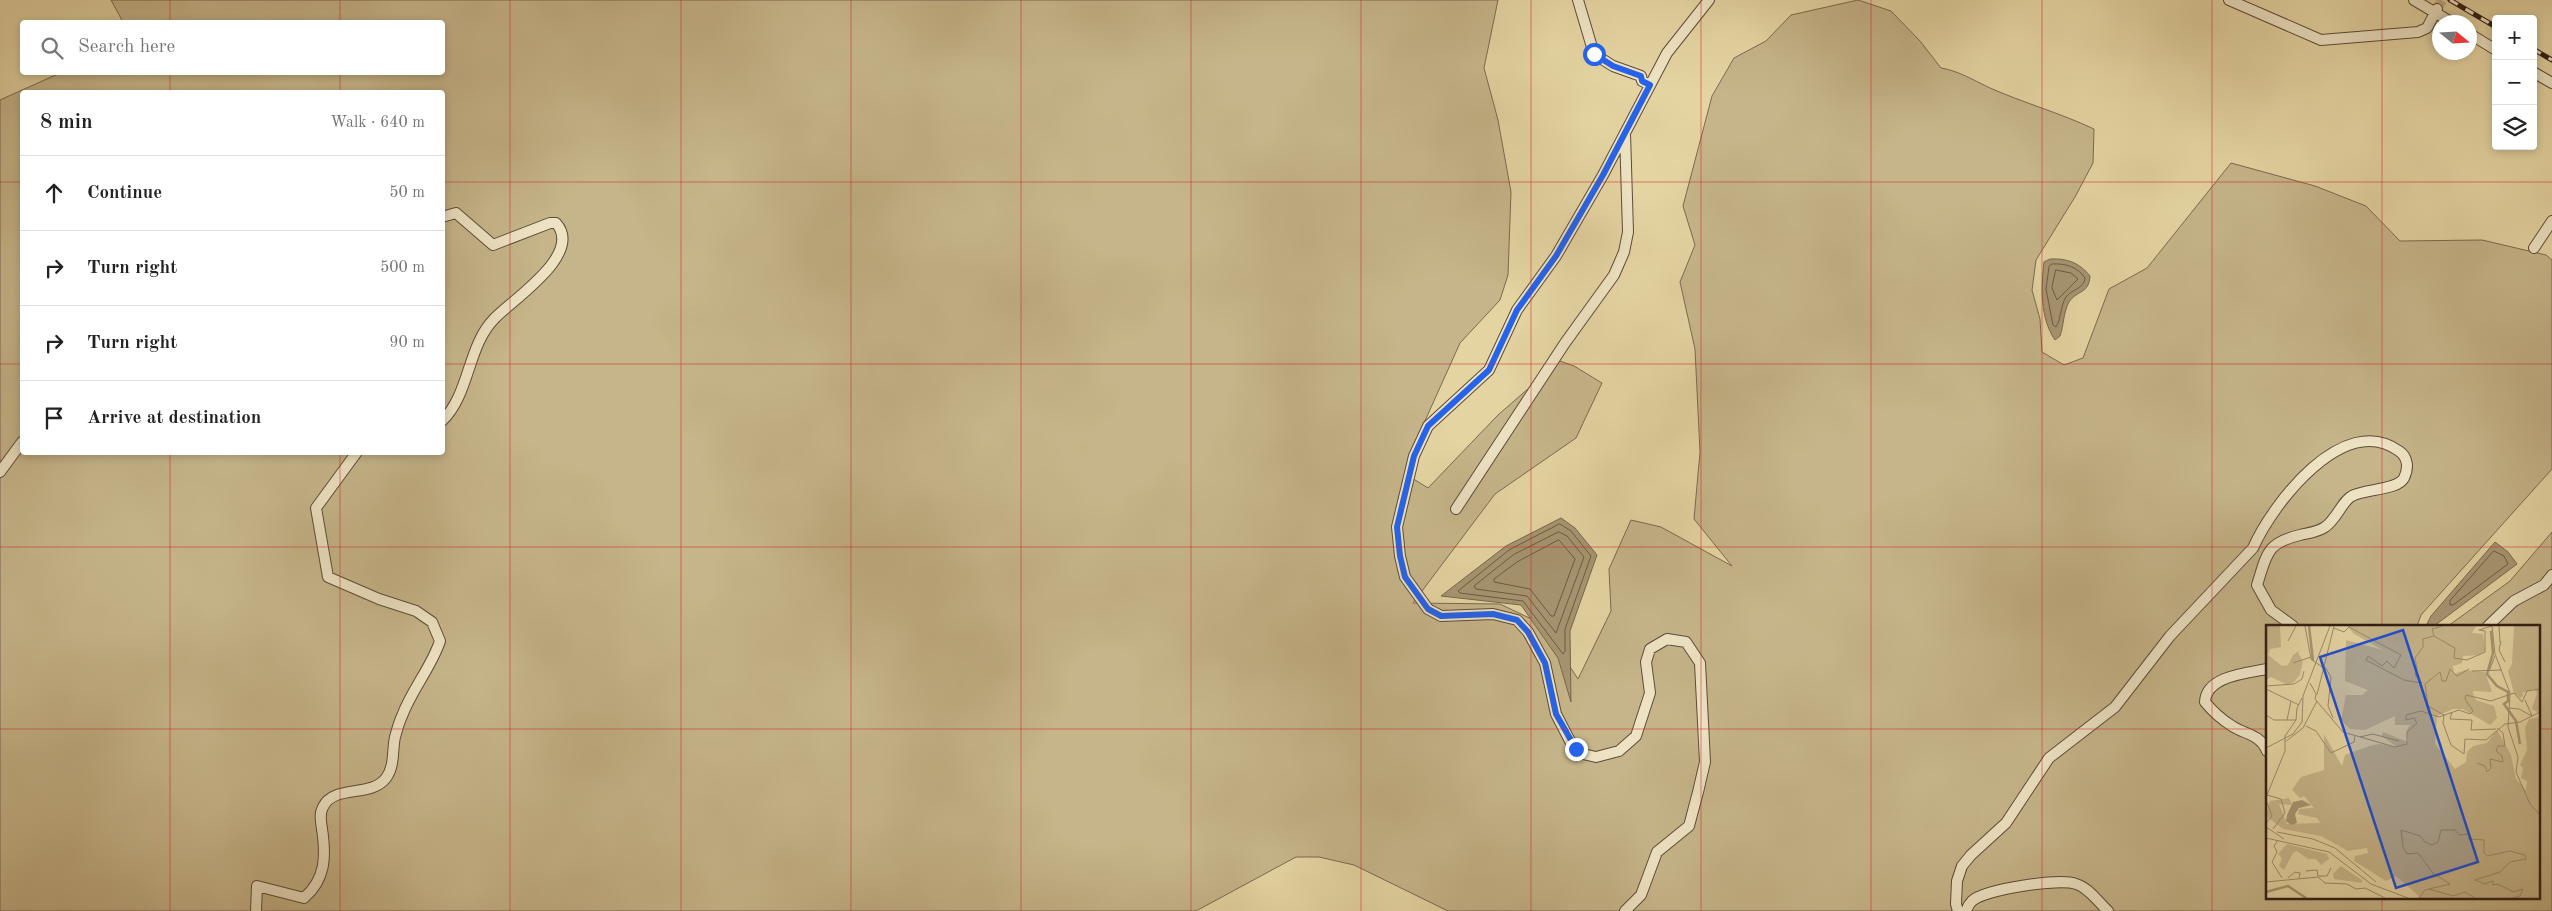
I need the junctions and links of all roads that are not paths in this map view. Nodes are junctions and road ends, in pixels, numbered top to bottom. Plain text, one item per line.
1 (1578, 0) edge
2 (1709, 0) edge
3 (2229, 0) edge
4 (2414, 0) edge
5 (2436, 11) junction
6 (2441, 15) edge
7 (2477, 38) edge
8 (2492, 48) edge
9 (2537, 74) edge
10 (2552, 83) edge
11 (1650, 85) junction
12 (1625, 132) junction
13 (445, 215) edge
14 (2552, 221) edge
15 (2534, 248) dead end
16 (445, 417) edge
17 (20, 445) edge
18 (356, 455) edge
19 (0, 472) edge
20 (1456, 509) dead end
21 (2552, 575) edge
22 (2292, 625) edge
23 (2489, 625) edge
24 (2266, 669) edge
25 (2266, 748) edge
26 (256, 911) edge
27 (1625, 911) edge
28 (1958, 911) edge
29 (1966, 911) edge
30 (2108, 911) edge

1 - 11 street
2 - 11 street
3 - 5 street
4 - 5 street
5 - 6 street
7 - 8 street
9 - 10 street
11 - 12 street
12 - 20 street
12 - 27 street
13 - 16 street
14 - 15 street
17 - 19 street
18 - 26 street
21 - 23 street
22 - 28 street
24 - 25 street
29 - 30 street

